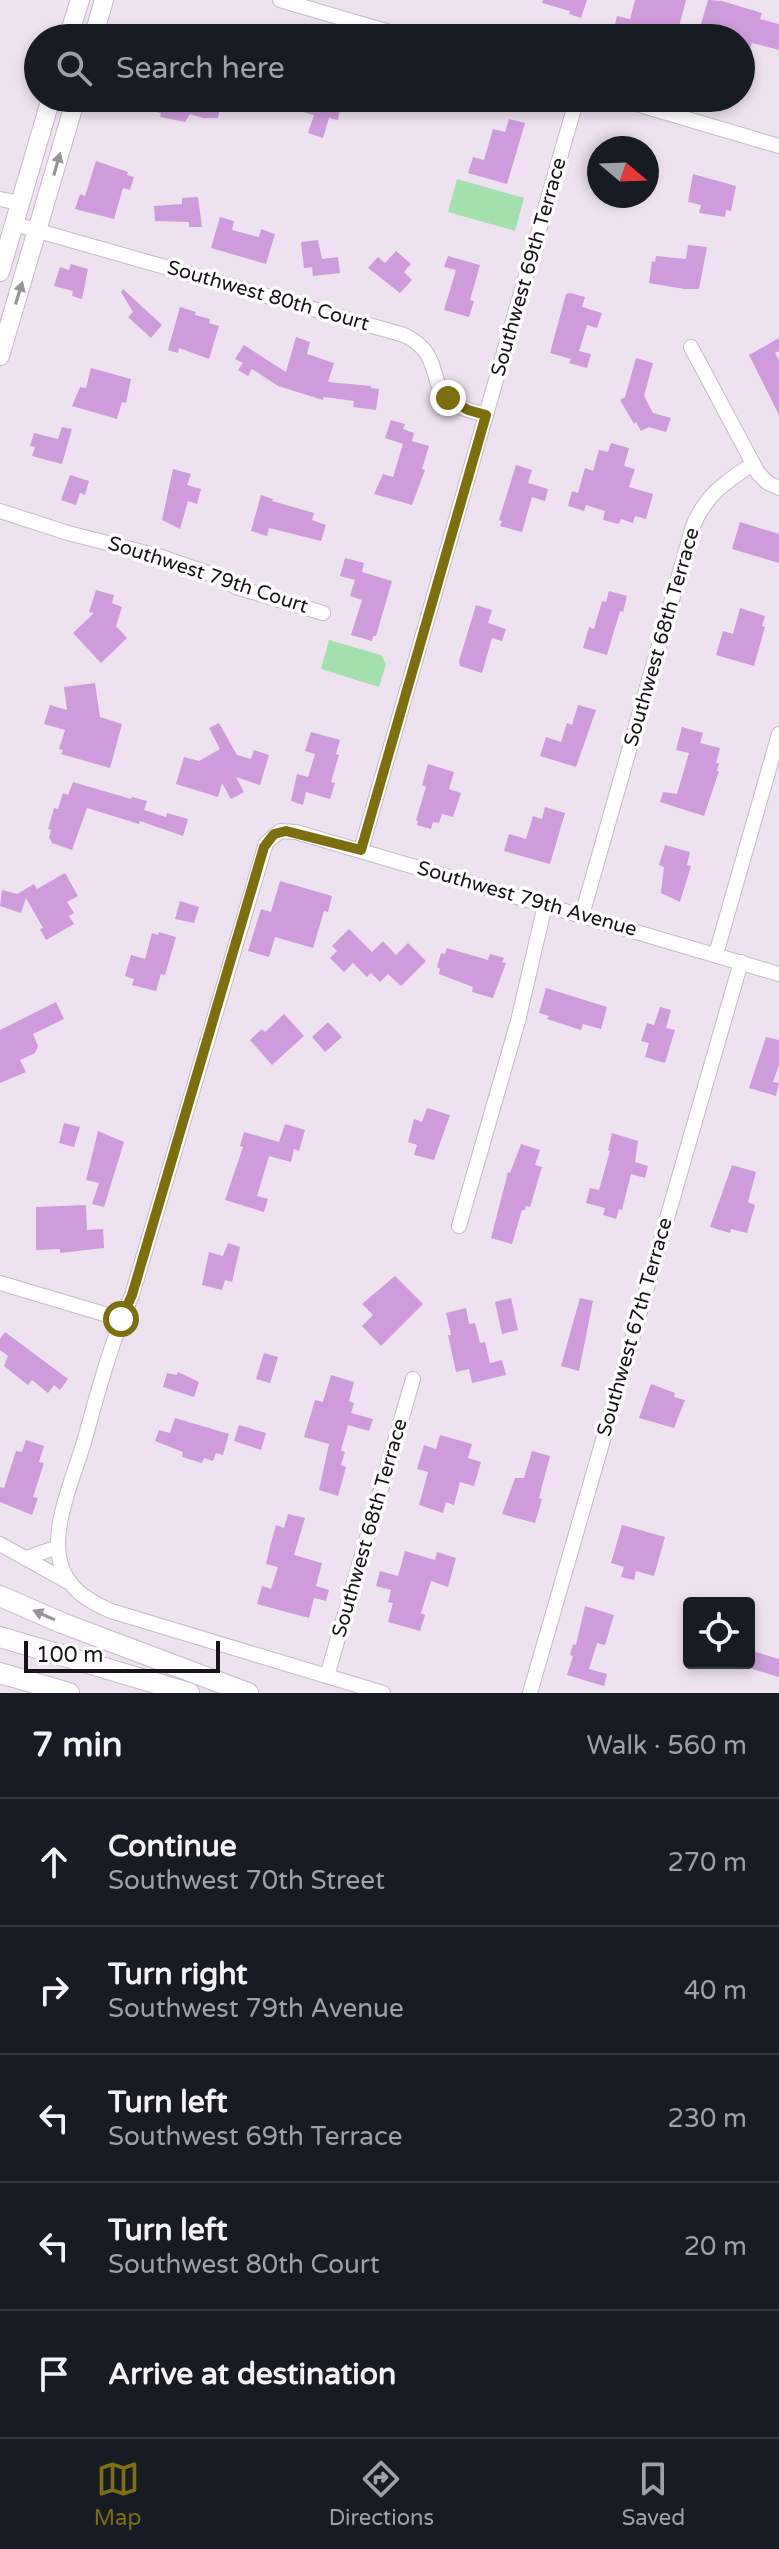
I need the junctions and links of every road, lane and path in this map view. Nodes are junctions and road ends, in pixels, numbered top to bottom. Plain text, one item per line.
1 (80, 0) edge
2 (104, 0) edge
3 (280, 0) edge
4 (72, 24) edge
5 (97, 24) edge
6 (362, 24) edge
7 (47, 112) edge
8 (72, 112) edge
9 (573, 112) edge
10 (664, 112) edge
11 (779, 146) edge
12 (0, 199) edge
13 (20, 203) junction
14 (14, 224) junction
15 (38, 229) junction
16 (1, 262) edge
17 (691, 347) dead end
18 (0, 356) edge
19 (486, 415) junction
20 (753, 464) junction
21 (779, 488) edge
22 (0, 511) edge
23 (323, 613) dead end
24 (779, 734) edge
25 (361, 850) junction
26 (545, 905) junction
27 (582, 915) junction
28 (716, 954) junction
29 (741, 962) junction
30 (779, 974) edge
31 (459, 1226) dead end
32 (0, 1283) edge
33 (121, 1319) junction
34 (413, 1379) dead end
35 (0, 1544) edge
36 (58, 1547) junction
37 (26, 1558) junction
38 (72, 1586) junction
39 (0, 1596) edge
40 (0, 1637) edge
41 (0, 1673) edge
42 (327, 1676) junction
43 (69, 1693) edge
44 (189, 1693) edge
45 (248, 1693) edge
46 (383, 1693) edge
47 (530, 1693) edge

1 - 4 main road
2 - 5 main road
3 - 6 street
7 - 13 main road
15 -> 8 main road
9 - 19 street, Southwest 69th Terrace
10 - 11 street
12 - 13 street
13 - 14 main road
14 - 15 street, Southwest 80th Court
14 - 16 main road
18 -> 15 main road
15 - 19 street, Southwest 80th Court
17 - 20 street
19 - 25 street, Southwest 69th Terrace
20 - 21 street
20 - 27 street, Southwest 68th Terrace
22 - 23 street, Southwest 79th Court
24 - 28 street
25 - 26 street, Southwest 79th Avenue
25 - 33 street, Southwest 79th Avenue
26 - 27 street, Southwest 79th Avenue
26 - 31 street
27 - 28 street, Southwest 79th Avenue
28 - 29 street, Southwest 79th Avenue
29 - 30 street, Southwest 79th Avenue
29 - 47 street, Southwest 67th Terrace
32 - 33 street
33 - 36 street
34 - 42 street, Southwest 68th Terrace
35 - 37 street
36 - 37 street
36 - 38 street
37 - 38 street
38 - 42 street
45 -> 39 highway
40 - 44 highway
41 - 43 highway
42 - 46 street

